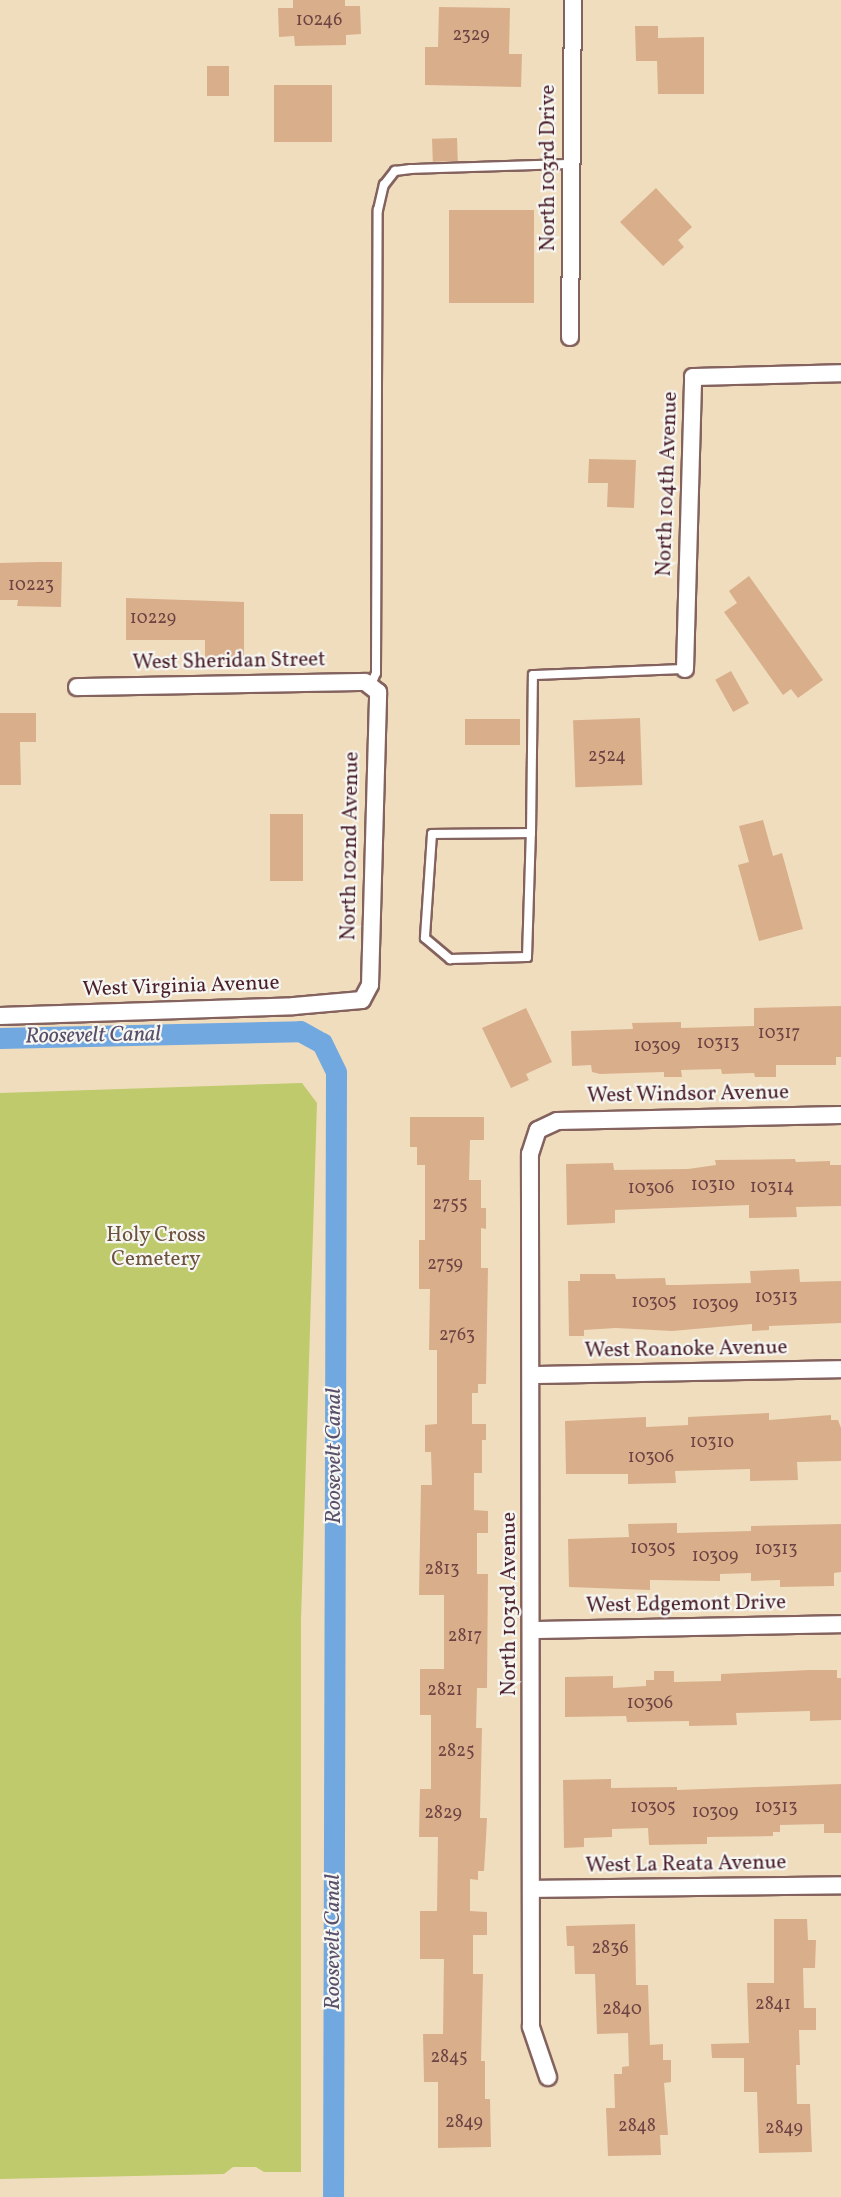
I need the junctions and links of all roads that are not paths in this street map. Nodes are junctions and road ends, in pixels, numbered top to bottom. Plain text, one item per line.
1 (573, 0) edge
2 (571, 164) junction
3 (570, 337) dead end
4 (841, 374) edge
5 (685, 669) joint
6 (77, 687) dead end
7 (374, 689) junction
8 (531, 833) junction
9 (362, 1000) joint
10 (0, 1016) edge
11 (841, 1115) edge
12 (538, 1130) joint
13 (841, 1370) edge
14 (532, 1375) junction
15 (841, 1624) edge
16 (532, 1630) junction
17 (841, 1886) edge
18 (532, 1889) junction
19 (548, 2077) dead end

1 - 2 street, North 103rd Drive
2 - 3 street, North 103rd Drive
2 - 7 lane
4 - 5 street, North 104th Avenue
5 - 8 lane
6 - 7 street, West Sheridan Street
7 - 9 street, North 102nd Avenue
8 - 8 lane
9 - 10 street, West Virginia Avenue
11 - 12 street, West Windsor Avenue
12 - 14 street, North 103rd Avenue
13 - 14 street, West Roanoke Avenue
14 - 16 street, North 103rd Avenue
15 - 16 street, West Edgemont Drive
16 - 18 street, North 103rd Avenue
17 - 18 street, West La Reata Avenue
18 - 19 street, North 103rd Avenue

